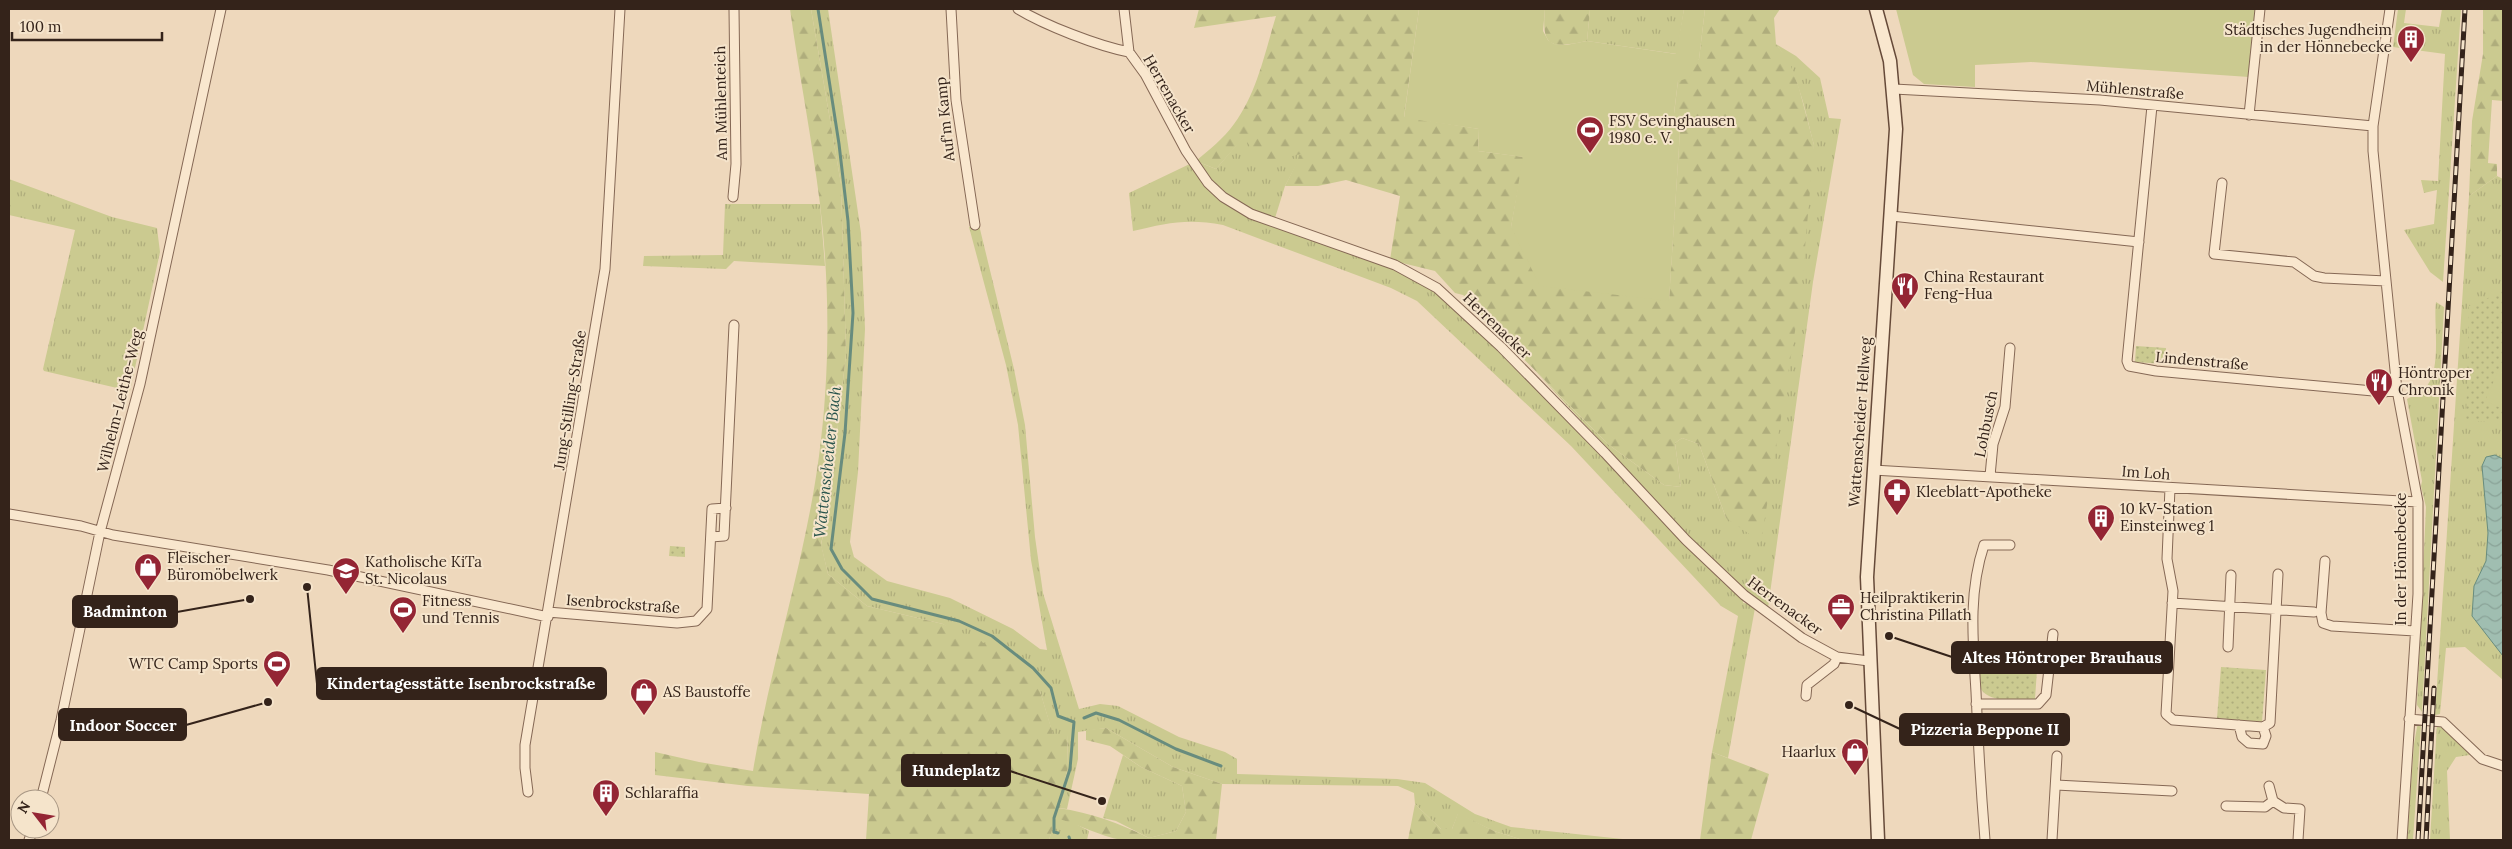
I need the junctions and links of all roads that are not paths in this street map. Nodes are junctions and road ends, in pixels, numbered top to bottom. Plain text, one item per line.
1 (221, 9) edge
2 (620, 9) edge
3 (734, 9) edge
4 (950, 9) edge
5 (1018, 9) edge
6 (1124, 9) edge
7 (1876, 9) edge
8 (2260, 9) edge
9 (2390, 9) edge
10 (1129, 52) junction
11 (1894, 90) junction
12 (2152, 106) junction
13 (2249, 115) junction
14 (2373, 126) junction
15 (2222, 183) dead end
16 (734, 197) dead end
17 (1891, 216) junction
18 (975, 225) dead end
19 (2139, 242) junction
20 (2386, 281) junction
21 (734, 325) dead end
22 (2010, 348) dead end
23 (2397, 390) junction
24 (1873, 470) junction
25 (1990, 476) junction
26 (2170, 488) junction
27 (2418, 502) junction
28 (726, 508) junction
29 (9, 514) edge
30 (100, 532) junction
31 (711, 537) junction
32 (2010, 545) dead end
33 (2326, 561) dead end
34 (2278, 574) dead end
35 (2230, 575) dead end
36 (2172, 603) junction
37 (2228, 606) junction
38 (2276, 610) junction
39 (2314, 612) dead end
40 (548, 614) junction
41 (2415, 631) junction
42 (2052, 634) dead end
43 (2228, 647) dead end
44 (1837, 657) junction
45 (1869, 661) junction
46 (1806, 696) dead end
47 (1976, 704) junction
48 (2409, 719) junction
49 (2240, 725) junction
50 (2264, 727) junction
51 (2057, 756) dead end
52 (2503, 766) edge
53 (2056, 785) junction
54 (2269, 786) dead end
55 (44, 789) edge
56 (2172, 791) dead end
57 (528, 792) dead end
58 (2274, 801) junction
59 (2226, 806) dead end
60 (1878, 840) edge
61 (1984, 840) edge
62 (2052, 840) edge
63 (2298, 840) edge
64 (2402, 840) edge

1 - 30 street, Wilhelm-Leithe-Weg
2 - 40 street, Jung-Stilling-Straße
3 - 16 street, Am Mühlenteich
4 - 18 street, Auf'm Kamp
5 - 10 street, Herrenacker
6 - 10 street, Herrenacker
7 - 11 main road, Wattenscheider Hellweg
8 - 13 street
9 - 14 street, In der Hönnebecke
10 - 44 street, Herrenacker
11 - 12 street, Mühlenstraße
11 - 17 main road, Wattenscheider Hellweg
12 - 13 street, Mühlenstraße
12 - 19 street, Lindenstraße
13 - 14 street, Mühlenstraße
14 - 20 street, In der Hönnebecke
15 - 20 street
17 - 19 street
17 - 24 main road, Wattenscheider Hellweg
19 - 23 street, Lindenstraße
20 - 23 street, In der Hönnebecke
21 - 28 street
22 - 25 street, Lohbusch
23 - 27 street, In der Hönnebecke
24 - 25 street, Im Loh
24 - 45 main road, Wattenscheider Hellweg
25 - 26 street, Im Loh
26 - 27 street, Im Loh
26 - 36 street
27 - 41 street, In der Hönnebecke
28 - 31 street
28 - 31 street, Isenbrockstraße
29 - 30 street, Isenbrockstraße
30 - 40 street, Isenbrockstraße
30 - 55 street, Wilhelm-Leithe-Weg
31 - 40 street, Isenbrockstraße
32 - 47 street
33 - 41 street
34 - 38 street
35 - 37 street
36 - 37 street
36 - 49 street
37 - 38 street
37 - 43 street
38 - 39 street
38 - 50 street
40 - 57 street, Jung-Stilling-Straße
41 - 48 street, In der Hönnebecke
42 - 47 street
44 - 45 street, Herrenacker
44 - 46 street
45 - 60 main road, Wattenscheider Hellweg
47 - 61 street
48 - 52 street
48 - 64 street, In der Hönnebecke
49 - 50 street
49 - 50 street
51 - 53 street
53 - 56 street
53 - 62 street
54 - 58 street
58 - 59 street
58 - 63 street

